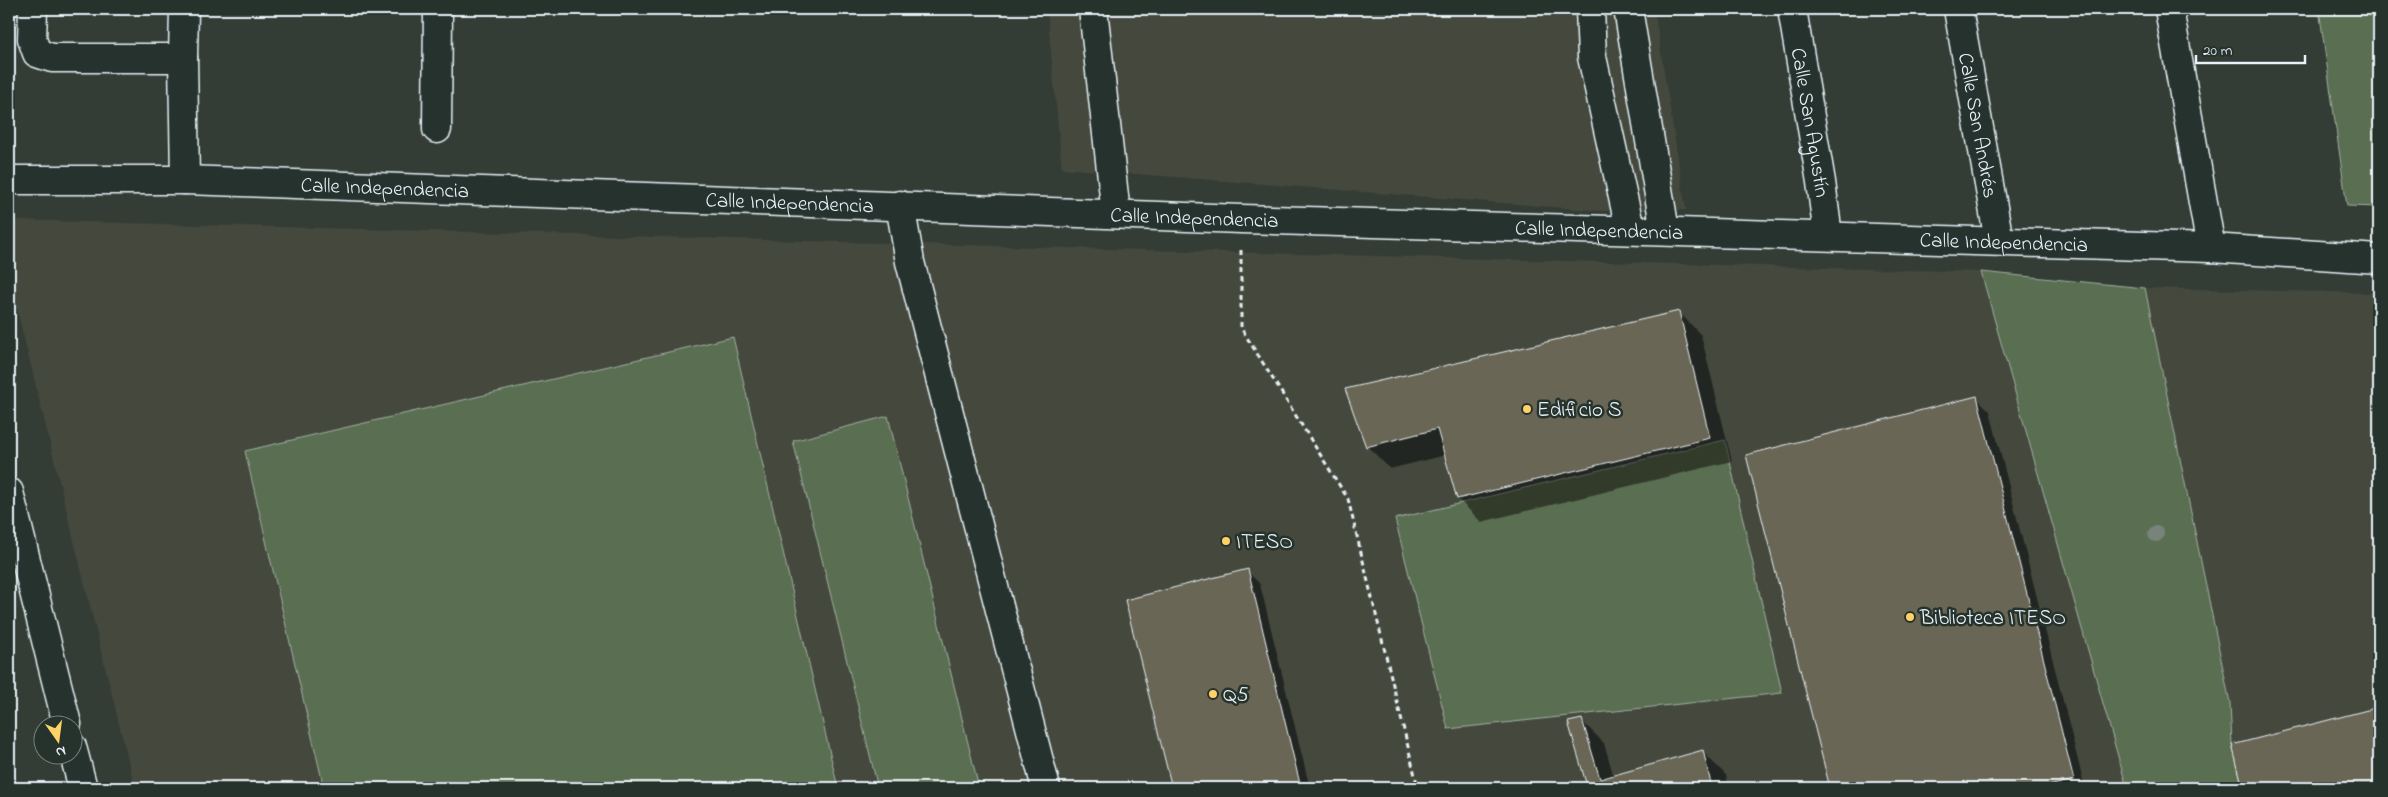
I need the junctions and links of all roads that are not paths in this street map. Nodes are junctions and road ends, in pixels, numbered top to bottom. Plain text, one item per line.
1 (33, 9) edge
2 (184, 9) edge
3 (438, 9) edge
4 (1092, 9) edge
5 (1590, 9) edge
6 (1628, 9) edge
7 (1792, 9) edge
8 (1958, 9) edge
9 (2169, 9) edge
10 (183, 58) junction
11 (436, 128) dead end
12 (9, 180) edge
13 (185, 180) junction
14 (900, 205) junction
15 (1116, 214) junction
16 (1630, 230) junction
17 (1665, 231) junction
18 (1828, 236) junction
19 (1999, 241) junction
20 (2211, 248) junction
21 (2379, 260) edge
22 (9, 492) edge
23 (64, 714) edge
24 (77, 764) edge
25 (83, 788) edge
26 (1046, 788) edge

1 - 10 street
2 - 10 street
3 - 11 street
4 - 15 street
5 - 16 street
6 - 17 street
7 - 18 street, Calle San Agustín
8 - 19 street, Calle San Andrés
9 - 20 street
10 - 13 street
12 - 13 street, Calle Independencia
13 - 14 street, Calle Independencia
14 - 15 street, Calle Independencia
14 - 26 street
15 - 16 street, Calle Independencia
16 - 17 street, Calle Independencia
17 - 18 street, Calle Independencia
18 - 19 street, Calle Independencia
19 - 20 street, Calle Independencia
20 - 21 street, Calle Independencia
22 - 23 street
24 - 25 street

